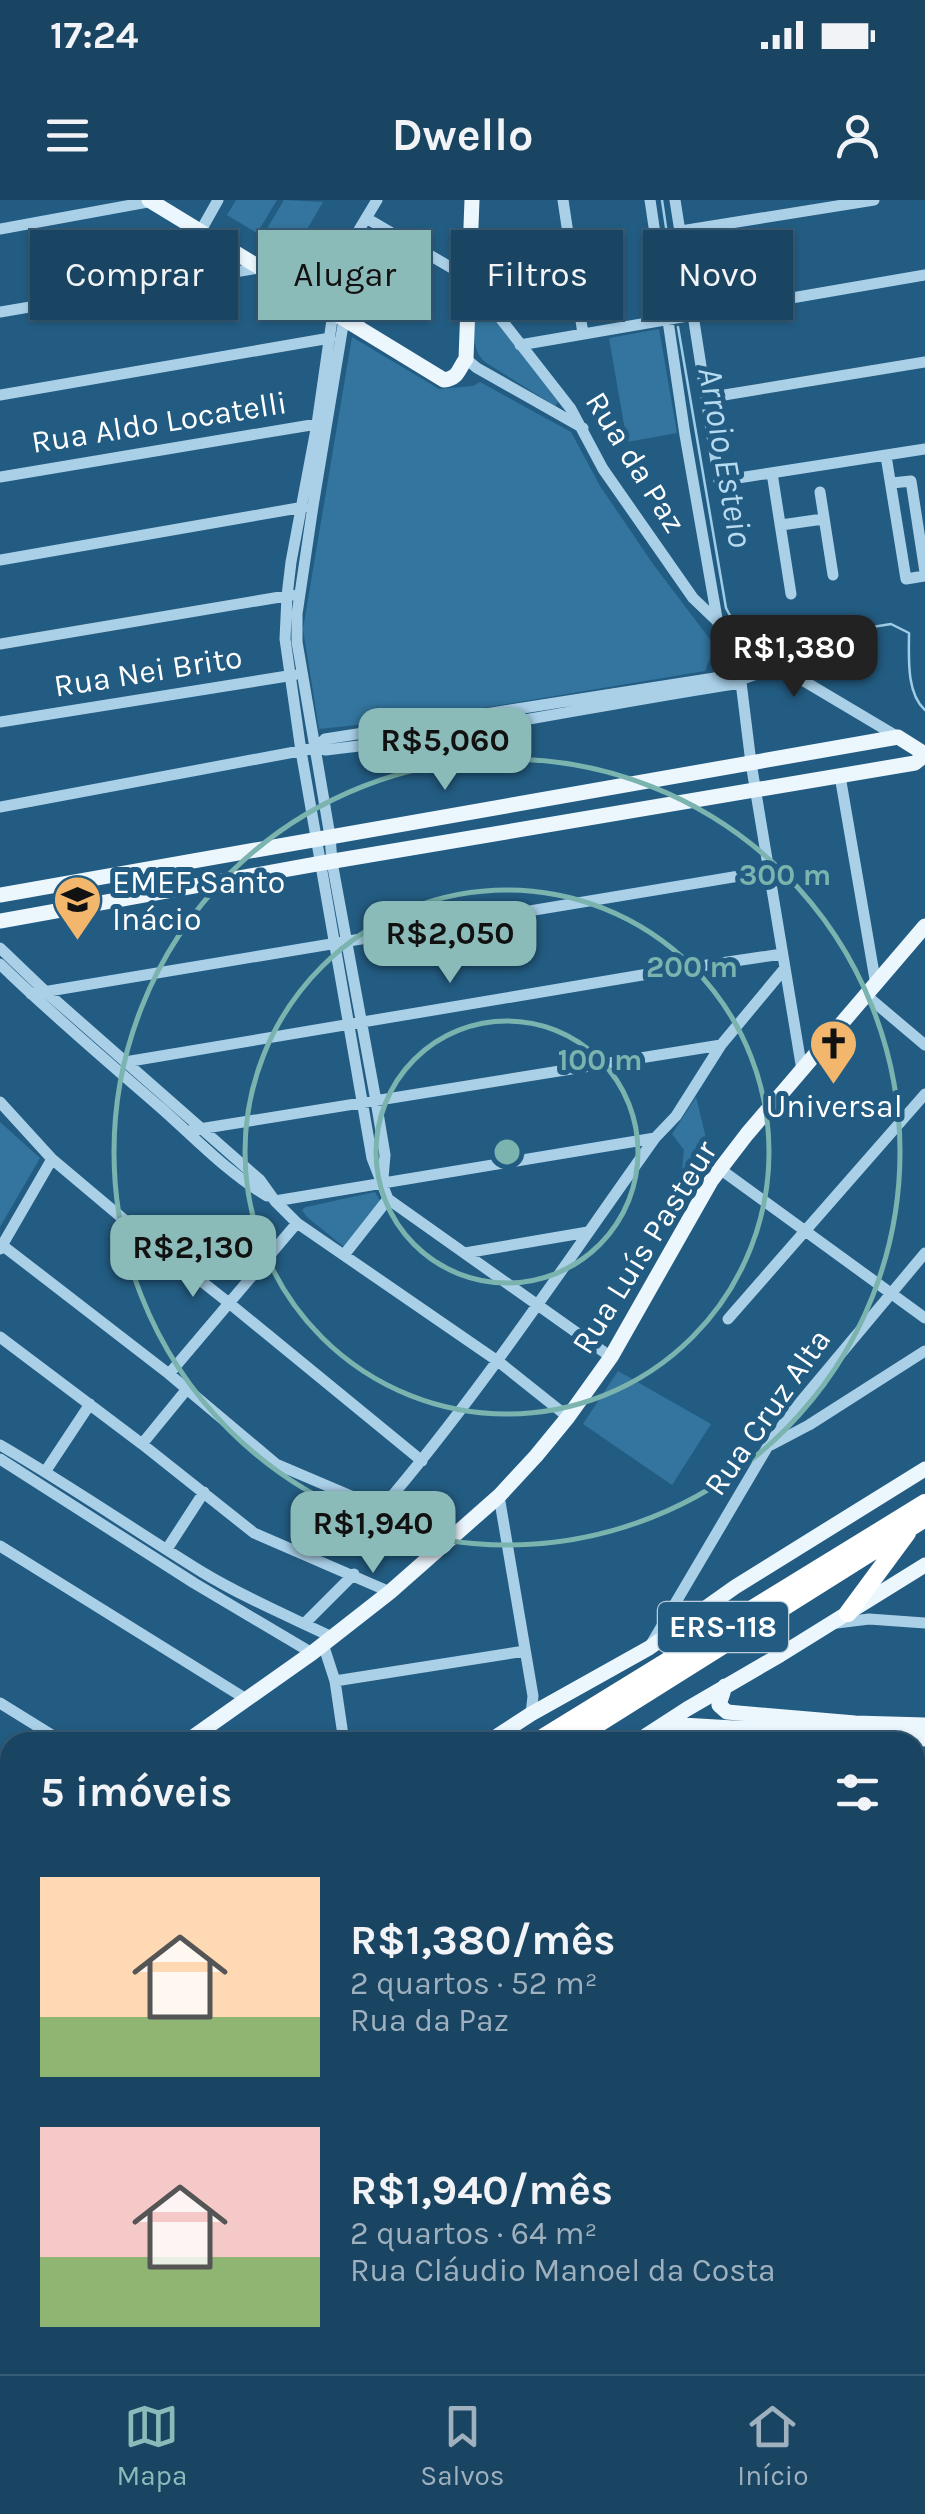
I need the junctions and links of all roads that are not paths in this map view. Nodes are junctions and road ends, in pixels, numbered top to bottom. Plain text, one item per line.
1 (153, 200) edge
2 (167, 200) edge
3 (218, 200) edge
4 (377, 200) edge
5 (472, 200) edge
6 (563, 200) edge
7 (650, 200) edge
8 (676, 200) edge
9 (874, 200) edge
10 (366, 218) junction
11 (202, 227) junction
12 (0, 229) edge
13 (362, 230) edge
14 (471, 230) edge
15 (655, 230) edge
16 (681, 230) edge
17 (687, 230) edge
18 (258, 262) edge
19 (258, 265) edge
20 (451, 268) edge
21 (925, 276) edge
22 (793, 298) edge
23 (0, 312) edge
24 (332, 320) edge
25 (332, 320) edge
26 (353, 320) edge
27 (466, 320) edge
28 (501, 320) edge
29 (659, 320) edge
30 (670, 320) edge
31 (693, 320) edge
32 (582, 334) junction
33 (330, 338) junction
34 (520, 345) junction
35 (464, 361) junction
36 (925, 362) edge
37 (0, 395) edge
38 (706, 398) junction
39 (322, 423) junction
40 (583, 428) junction
41 (925, 450) edge
42 (886, 456) junction
43 (772, 473) junction
44 (0, 476) edge
45 (892, 483) junction
46 (820, 492) dead end
47 (306, 507) junction
48 (823, 519) junction
49 (781, 526) junction
50 (0, 560) edge
51 (925, 574) edge
52 (833, 576) dead end
53 (300, 593) junction
54 (791, 594) dead end
55 (287, 596) junction
56 (718, 624) junction
57 (740, 643) junction
58 (0, 644) edge
59 (778, 666) junction
60 (296, 675) junction
61 (740, 679) junction
62 (0, 722) edge
63 (898, 737) junction
64 (316, 748) junction
65 (300, 751) junction
66 (925, 755) edge
67 (751, 763) junction
68 (840, 776) junction
69 (756, 790) junction
70 (0, 807) edge
71 (324, 837) junction
72 (327, 862) junction
73 (769, 871) junction
74 (0, 895) edge
75 (0, 921) edge
76 (925, 926) edge
77 (340, 943) junction
78 (0, 948) edge
79 (782, 954) junction
80 (0, 964) edge
81 (785, 968) junction
82 (871, 990) junction
83 (46, 992) junction
84 (30, 994) junction
85 (362, 1021) junction
86 (348, 1024) junction
87 (721, 1045) junction
88 (925, 1045) edge
89 (125, 1062) junction
90 (802, 1070) junction
91 (925, 1094) edge
92 (376, 1101) junction
93 (0, 1102) edge
94 (362, 1103) junction
95 (202, 1130) junction
96 (187, 1131) junction
97 (655, 1138) junction
98 (52, 1159) junction
99 (720, 1169) junction
100 (382, 1184) junction
101 (388, 1199) junction
102 (275, 1201) junction
103 (296, 1223) junction
104 (588, 1232) junction
105 (804, 1232) junction
106 (1, 1247) edge
107 (465, 1253) junction
108 (925, 1254) edge
109 (344, 1256) junction
110 (890, 1293) junction
111 (229, 1302) junction
112 (539, 1306) junction
113 (925, 1318) edge
114 (728, 1319) dead end
115 (0, 1337) edge
116 (925, 1351) edge
117 (610, 1357) junction
118 (499, 1362) junction
119 (169, 1374) junction
120 (187, 1389) junction
121 (90, 1404) junction
122 (792, 1412) junction
123 (568, 1417) junction
124 (810, 1425) junction
125 (142, 1444) junction
126 (0, 1445) edge
127 (768, 1446) junction
128 (9, 1459) edge
129 (422, 1461) junction
130 (925, 1470) edge
131 (46, 1472) junction
132 (204, 1492) junction
133 (499, 1496) junction
134 (925, 1503) edge
135 (381, 1509) junction
136 (108, 1510) junction
137 (919, 1522) edge
138 (102, 1524) junction
139 (452, 1539) junction
140 (0, 1546) edge
141 (167, 1549) junction
142 (925, 1565) edge
143 (354, 1574) junction
144 (197, 1577) junction
145 (390, 1592) junction
146 (874, 1596) junction
147 (848, 1613) junction
148 (673, 1620) junction
149 (883, 1620) junction
150 (925, 1623) edge
151 (304, 1624) junction
152 (828, 1625) junction
153 (322, 1645) junction
154 (525, 1650) junction
155 (335, 1681) junction
156 (725, 1686) junction
157 (246, 1698) junction
158 (540, 1700) junction
159 (0, 1703) edge
160 (722, 1709) junction
161 (925, 1725) edge
162 (718, 1728) junction
163 (855, 1729) junction
164 (48, 1732) edge
165 (200, 1732) edge
166 (343, 1732) edge
167 (503, 1732) edge
168 (552, 1732) edge
169 (585, 1732) edge
170 (654, 1732) edge
171 (659, 1732) edge
172 (876, 1732) edge

1 - 11 main road
1 - 12 street
2 - 11 main road
3 - 11 street
4 - 10 street
5 - 14 main road
6 - 32 street
7 - 15 street
8 - 16 street
9 - 17 street
10 - 13 street
10 - 20 street
11 - 18 main road
19 - 23 street
21 - 22 street
24 - 33 street
25 - 39 street
26 - 35 main road
27 - 35 main road
28 - 34 street, Rua da Paz
29 - 32 street
30 - 56 street
31 - 38 street
32 - 34 street
33 - 37 street
33 - 39 street
34 - 40 street, Rua da Paz
35 - 40 street
36 - 38 street
38 - 43 street
39 - 44 street, Rua Aldo Locatelli
39 - 47 street
40 - 56 street, Rua da Paz
41 - 42 street
42 - 43 street
42 - 45 street
43 - 49 street
45 - 51 street
45 - 51 street
46 - 48 street
47 - 50 street
47 - 53 street
47 - 55 street
48 - 49 street
48 - 52 street
49 - 54 street
53 - 55 street
53 - 60 street
55 - 58 street
55 - 60 street
56 - 57 street, Rua da Paz
57 - 59 street, Rua da Paz
57 - 61 street
59 - 61 street
59 - 63 street, Rua da Paz
60 - 62 street, Rua Nei Brito
60 - 64 street
60 - 65 street
61 - 64 street
61 - 67 street
63 - 66 main road, Rua da Paz
63 - 67 main road
64 - 65 street
64 - 71 street
65 - 70 street
65 - 71 street
66 - 68 main road
67 - 69 street
67 - 71 main road
68 - 69 main road
68 - 82 street
69 - 72 main road
69 - 73 street
71 - 72 street
71 - 74 main road
72 - 75 main road
72 - 77 street
73 - 77 street
73 - 79 street
76 - 82 main road, Rua Luís Pasteur
77 - 83 street
77 - 85 street
77 - 86 street
78 - 83 street
79 - 81 street
79 - 85 street
80 - 84 street
81 - 87 street
81 - 90 street
82 - 88 street
82 - 90 main road, Rua Luís Pasteur
83 - 84 street
83 - 89 street
84 - 96 street
85 - 86 street
85 - 92 street
86 - 89 street
86 - 94 street
87 - 92 street
87 - 97 street
89 - 95 street
90 - 99 main road, Rua Luís Pasteur
91 - 105 street
92 - 94 street
92 - 100 street
93 - 98 street
94 - 95 street
94 - 100 street
95 - 96 street
95 - 102 street
96 - 102 street
97 - 100 street
97 - 104 street
98 - 106 street
98 - 111 street
99 - 105 street
99 - 117 main road, Rua Luís Pasteur
100 - 101 street
100 - 102 street
101 - 107 street
101 - 109 street
102 - 103 street
103 - 109 street
103 - 111 street
104 - 107 street
104 - 112 street
105 - 110 street
105 - 114 street
106 - 119 street
107 - 112 street
108 - 110 street, Rua Cruz Alta
109 - 118 street
110 - 113 street
110 - 122 street, Rua Cruz Alta
111 - 119 street
111 - 129 street
112 - 117 street
112 - 118 street
115 - 121 street
116 - 124 street
117 - 123 main road, Rua Luís Pasteur
118 - 123 street
118 - 129 street
119 - 120 street
120 - 125 street
120 - 135 street
121 - 125 street
121 - 131 street
122 - 124 street
122 - 127 street, Rua Cruz Alta
123 - 133 main road, Rua Luís Pasteur
124 - 127 street
125 - 132 street
126 - 128 street
127 - 148 street, Rua Cruz Alta
128 - 131 street
128 - 138 street
129 - 135 street
130 - 148 main road
131 - 136 street
132 - 141 street
132 - 143 street
133 - 139 main road, Rua Luís Pasteur
133 - 154 street
134 - 168 highway, ERS-118
135 - 139 street
136 - 138 street
136 - 141 street
137 - 147 highway
137 - 169 highway, ERS-118
138 - 144 street
139 - 145 main road, Rua Luís Pasteur
140 - 157 street
141 - 144 street
142 - 146 main road
143 - 145 street
143 - 151 street
144 - 151 street
144 - 153 street
145 - 153 main road, Rua Luís Pasteur
146 - 147 main road
146 - 149 street
147 - 152 main road
148 - 158 main road
149 - 150 street
149 - 152 street
151 - 153 street
152 - 156 main road
153 - 155 street
153 - 157 main road, Rua Luís Pasteur
154 - 155 street
154 - 158 street
155 - 166 street
156 - 160 main road
156 - 170 main road
157 - 165 main road, Rua Luís Pasteur
158 - 167 main road
159 - 164 street
160 - 162 main road
160 - 163 main road
161 - 163 main road
162 - 163 main road
162 - 171 main road
163 - 172 main road

